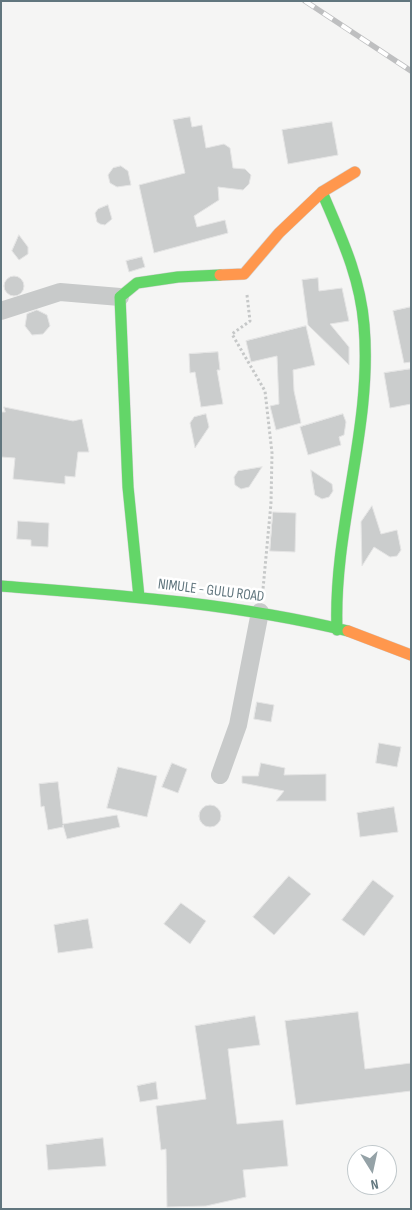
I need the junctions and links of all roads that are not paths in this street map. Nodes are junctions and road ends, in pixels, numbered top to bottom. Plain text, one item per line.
1 (355, 172) dead end
2 (322, 192) junction
3 (120, 297) junction
4 (1, 311) edge
5 (1, 586) edge
6 (139, 597) junction
7 (260, 612) junction
8 (337, 630) junction
9 (411, 655) edge
10 (220, 775) dead end

1 - 2 street
2 - 3 street
2 - 8 street
3 - 4 street
3 - 6 street
5 - 6 street, NIMULE - GULU ROAD
6 - 7 street, NIMULE - GULU ROAD
7 - 8 street, NIMULE - GULU ROAD
7 - 10 street
8 - 9 street, NIMULE - GULU ROAD

